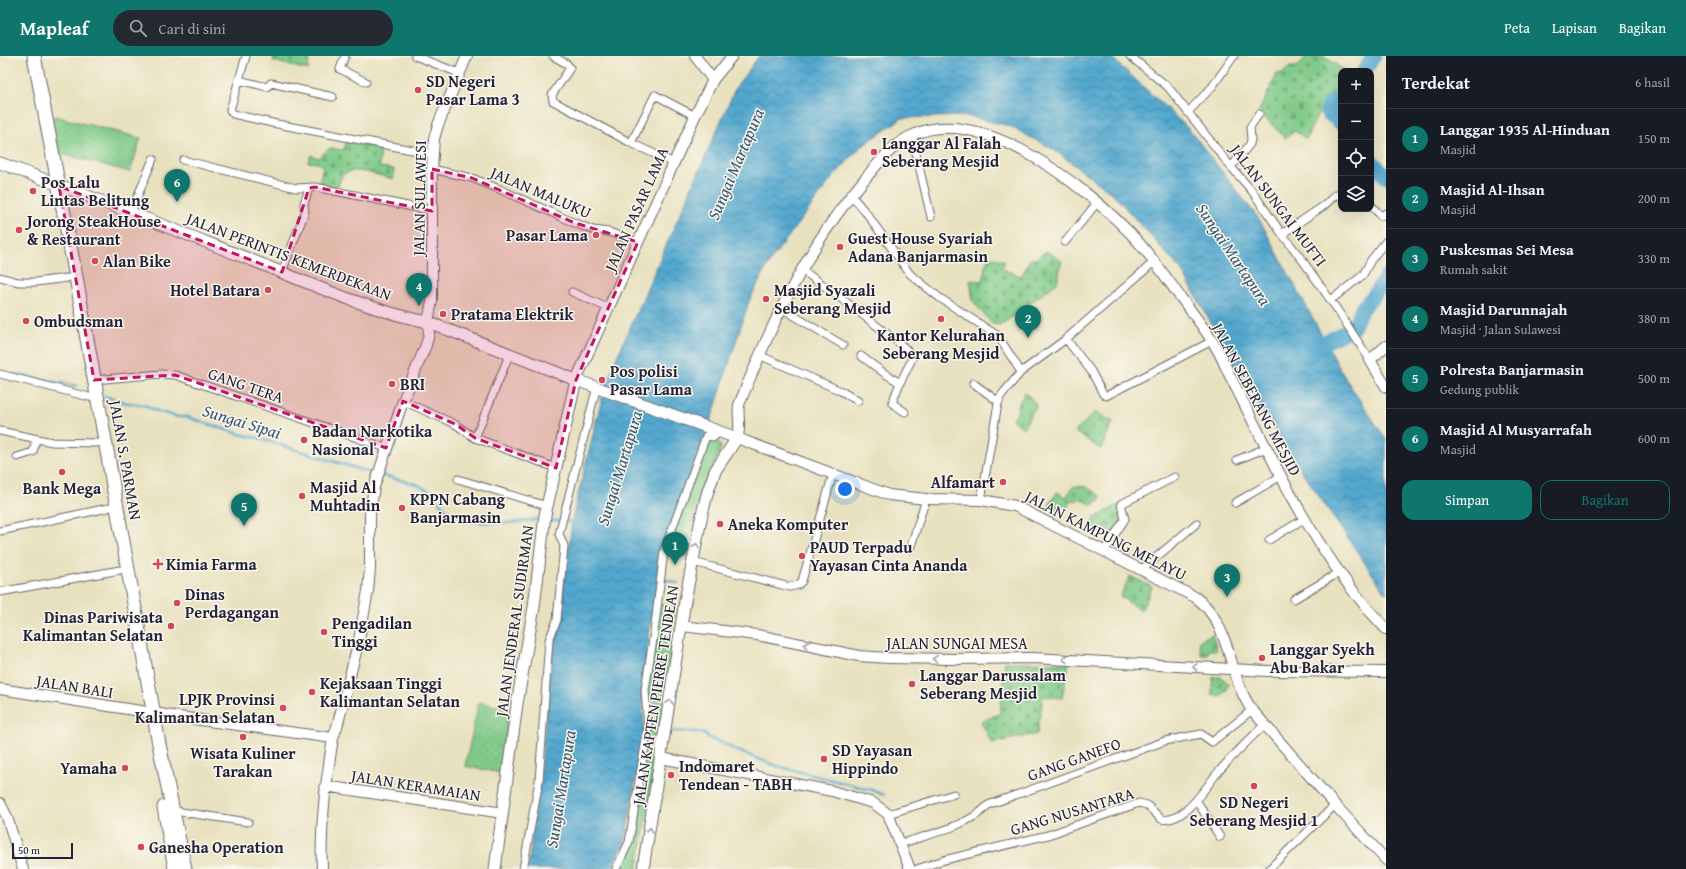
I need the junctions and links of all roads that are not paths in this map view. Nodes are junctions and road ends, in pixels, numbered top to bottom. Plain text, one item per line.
1 (26, 56) edge
2 (34, 56) edge
3 (246, 56) edge
4 (345, 56) edge
5 (415, 56) edge
6 (467, 56) edge
7 (553, 56) edge
8 (695, 56) edge
9 (732, 56) edge
10 (1130, 56) edge
11 (1234, 56) edge
12 (459, 74) junction
13 (239, 80) junction
14 (713, 80) junction
15 (366, 82) dead end
16 (334, 98) dead end
17 (1188, 112) junction
18 (1259, 114) dead end
19 (695, 116) junction
20 (912, 136) junction
21 (631, 143) junction
22 (433, 154) junction
23 (153, 159) dead end
24 (183, 160) dead end
25 (0, 163) edge
26 (674, 163) junction
27 (1231, 167) junction
28 (432, 169) junction
29 (54, 183) junction
30 (309, 188) junction
31 (851, 195) junction
32 (1338, 195) edge
33 (1097, 203) junction
34 (1374, 208) edge
35 (432, 211) junction
36 (131, 212) junction
37 (1386, 213) edge
38 (931, 217) dead end
39 (1282, 234) junction
40 (1386, 241) edge
41 (638, 242) junction
42 (1065, 242) dead end
43 (1155, 261) junction
44 (802, 270) junction
45 (282, 272) junction
46 (0, 277) edge
47 (67, 278) junction
48 (572, 292) dead end
49 (1331, 300) junction
50 (608, 308) junction
51 (781, 308) junction
52 (428, 322) junction
53 (1066, 339) junction
54 (1212, 341) junction
55 (843, 345) dead end
56 (1386, 346) edge
57 (510, 353) junction
58 (759, 355) junction
59 (861, 356) dead end
60 (1370, 360) junction
61 (1021, 372) junction
62 (0, 374) edge
63 (90, 374) junction
64 (576, 380) junction
65 (900, 383) junction
66 (973, 383) dead end
67 (1386, 387) edge
68 (594, 390) junction
69 (89, 397) junction
70 (403, 401) junction
71 (858, 401) dead end
72 (999, 402) junction
73 (905, 412) dead end
74 (0, 431) edge
75 (716, 432) junction
76 (475, 438) junction
77 (737, 438) junction
78 (36, 439) junction
79 (97, 443) junction
80 (386, 448) junction
81 (1266, 448) junction
82 (17, 457) dead end
83 (1237, 460) dead end
84 (556, 468) junction
85 (833, 474) junction
86 (1281, 476) junction
87 (1175, 477) dead end
88 (458, 479) dead end
89 (110, 492) junction
90 (926, 499) junction
91 (981, 500) junction
92 (1235, 503) dead end
93 (108, 508) junction
94 (546, 510) junction
95 (1304, 519) junction
96 (1197, 523) dead end
97 (0, 531) edge
98 (1269, 540) dead end
99 (910, 549) dead end
100 (1104, 551) junction
101 (693, 562) junction
102 (120, 570) junction
103 (1141, 570) junction
104 (1340, 572) junction
105 (0, 592) edge
106 (1294, 599) dead end
107 (682, 626) junction
108 (1386, 629) edge
109 (1234, 669) junction
110 (1386, 672) edge
111 (0, 688) edge
112 (1252, 710) junction
113 (149, 712) junction
114 (1264, 725) junction
115 (332, 738) junction
116 (662, 758) junction
117 (325, 786) junction
118 (954, 794) dead end
119 (1196, 800) junction
120 (0, 802) edge
121 (172, 802) junction
122 (1335, 805) junction
123 (503, 813) junction
124 (888, 814) junction
125 (248, 822) dead end
126 (1220, 837) dead end
127 (900, 844) junction
128 (1386, 860) edge
129 (23, 869) edge
130 (175, 869) edge
131 (185, 869) edge
132 (322, 869) edge
133 (495, 869) edge
134 (523, 869) edge
135 (616, 869) edge
136 (643, 869) edge
137 (910, 869) edge
138 (917, 869) edge
139 (1269, 869) edge

1 - 29 highway, JALAN S. PARMAN
2 - 29 highway, JALAN S. PARMAN
3 - 13 street
4 - 15 street
5 - 12 street
6 - 12 main road, JALAN SULAWESI
7 - 21 street
8 - 14 main road
9 - 14 main road, JALAN PASAR LAMA
10 - 17 street, JALAN SUNGAI MUFTI
11 - 17 street
12 - 22 main road, JALAN SULAWESI
13 - 16 street
13 - 22 street
14 - 19 main road, JALAN PASAR LAMA
17 - 27 street, JALAN SUNGAI MUFTI
18 - 27 street
19 - 21 street
19 - 26 main road, JALAN PASAR LAMA
20 - 31 main road, JALAN SEBERANG MESJID
20 - 33 main road, JALAN SEBERANG MESJID
20 - 38 street
21 - 26 street
22 - 28 main road, JALAN SULAWESI
23 - 36 street
24 - 30 street
25 - 29 main road, JALAN PERINTIS KEMERDEKAAN
26 - 41 main road, JALAN PASAR LAMA
27 - 39 street, JALAN SUNGAI MUFTI
28 - 35 main road, JALAN SULAWESI
28 - 41 street, JALAN MALUKU
29 - 36 main road, JALAN PERINTIS KEMERDEKAAN
29 - 47 highway, JALAN S. PARMAN
29 - 63 highway, JALAN S. PARMAN
30 - 35 street
30 - 45 street
31 - 44 main road, JALAN SEBERANG MESJID
31 - 61 street
32 - 39 street
33 - 42 street
33 - 43 main road, JALAN SEBERANG MESJID
34 - 37 street
35 - 52 main road, JALAN SULAWESI
36 - 45 main road, JALAN PERINTIS KEMERDEKAAN
39 - 49 street, JALAN SUNGAI MUFTI
40 - 49 street
41 - 50 main road, JALAN PASAR LAMA
43 - 53 street
43 - 54 main road, JALAN SEBERANG MESJID
44 - 51 main road, JALAN SEBERANG MESJID
44 - 65 street
45 - 52 main road, JALAN PERINTIS KEMERDEKAAN
46 - 47 street
47 - 63 highway, JALAN S. PARMAN
48 - 50 street
49 - 60 street, JALAN SUNGAI MUFTI
50 - 64 main road, JALAN PASAR LAMA
51 - 55 street
51 - 58 main road, JALAN SEBERANG MESJID
52 - 57 main road, JALAN PERINTIS KEMERDEKAAN
52 - 70 main road, JALAN SULAWESI
53 - 54 street
53 - 61 street
54 - 81 main road, JALAN SEBERANG MESJID
56 - 60 main road
57 - 64 main road, JALAN PERINTIS KEMERDEKAAN
57 - 76 street
58 - 71 street
58 - 77 main road, JALAN SEBERANG MESJID
59 - 65 street
60 - 67 main road, JALAN SUNGAI MUFTI
61 - 72 street
62 - 69 street
63 - 69 highway, JALAN S. PARMAN
63 - 80 street, GANG TERA
63 - 89 highway, JALAN S. PARMAN
64 - 68 main road, JALAN PERINTIS KEMERDEKAAN
64 - 84 main road, JALAN JENDERAL SUDIRMAN
65 - 73 street
66 - 72 street
68 - 75 main road, JALAN PERINTIS KEMERDEKAAN
68 - 134 street
69 - 79 highway, JALAN S. PARMAN
70 - 76 street
70 - 80 main road, JALAN SULAWESI
72 - 91 street
74 - 78 street
75 - 77 main road, JALAN PERINTIS KEMERDEKAAN
75 - 135 street
76 - 84 street
77 - 85 main road, JALAN KAMPUNG MELAYU
101 -> 77 main road, JALAN KAPTEN PIERRE TENDEAN
78 - 79 street
78 - 82 street
79 - 89 highway, JALAN S. PARMAN
80 - 115 main road, JALAN SULAWESI
81 - 83 street
81 - 86 main road, JALAN SEBERANG MESJID
84 - 94 main road, JALAN JENDERAL SUDIRMAN
85 - 90 main road, JALAN KAMPUNG MELAYU
85 - 101 street
86 - 92 street
86 - 95 main road, JALAN SEBERANG MESJID
87 - 100 street
88 - 94 street
89 - 93 highway, JALAN S. PARMAN
89 - 113 highway, JALAN S. PARMAN
90 - 91 main road, JALAN KAMPUNG MELAYU
90 - 99 street
91 - 100 main road, JALAN KAMPUNG MELAYU
93 - 97 street
93 - 102 highway, JALAN S. PARMAN
94 - 123 main road, JALAN JENDERAL SUDIRMAN
95 - 98 street
95 - 104 main road, JALAN SEBERANG MESJID
96 - 103 street
100 - 103 main road, JALAN KAMPUNG MELAYU
101 - 107 main road, JALAN KAPTEN PIERRE TENDEAN
102 - 105 street
102 - 113 highway, JALAN S. PARMAN
103 - 109 main road, JALAN KAMPUNG MELAYU
104 - 106 street
104 - 108 main road, JALAN SEBERANG MESJID
109 -> 107 main road, JALAN SUNGAI MESA
116 -> 107 main road, JALAN KAPTEN PIERRE TENDEAN
109 - 110 main road
109 - 112 main road, JALAN KAMPUNG MELAYU
111 - 113 main road, JALAN BALI
112 - 114 main road, JALAN KAMPUNG MELAYU
112 - 127 street, GANG GANEFO
113 - 115 main road, JALAN BALI
113 - 121 highway, JALAN S. PARMAN
113 - 130 highway, JALAN S. PARMAN
114 - 119 street, GANG NUSANTARA
114 - 122 main road, JALAN KAMPUNG MELAYU
115 - 117 main road, JALAN SULAWESI
116 - 124 main road
136 -> 116 main road, JALAN KAPTEN PIERRE TENDEAN
117 - 123 main road, JALAN KERAMAIAN
117 - 132 main road, JALAN SULAWESI
118 - 124 street
119 - 126 street
119 - 138 street, GANG NUSANTARA
120 - 129 main road
121 - 125 street
121 - 131 highway, JALAN S. PARMAN
122 - 128 main road, JALAN KAMPUNG MELAYU
122 - 139 street
123 - 133 main road, JALAN JENDERAL SUDIRMAN
124 - 127 main road
127 - 137 main road

